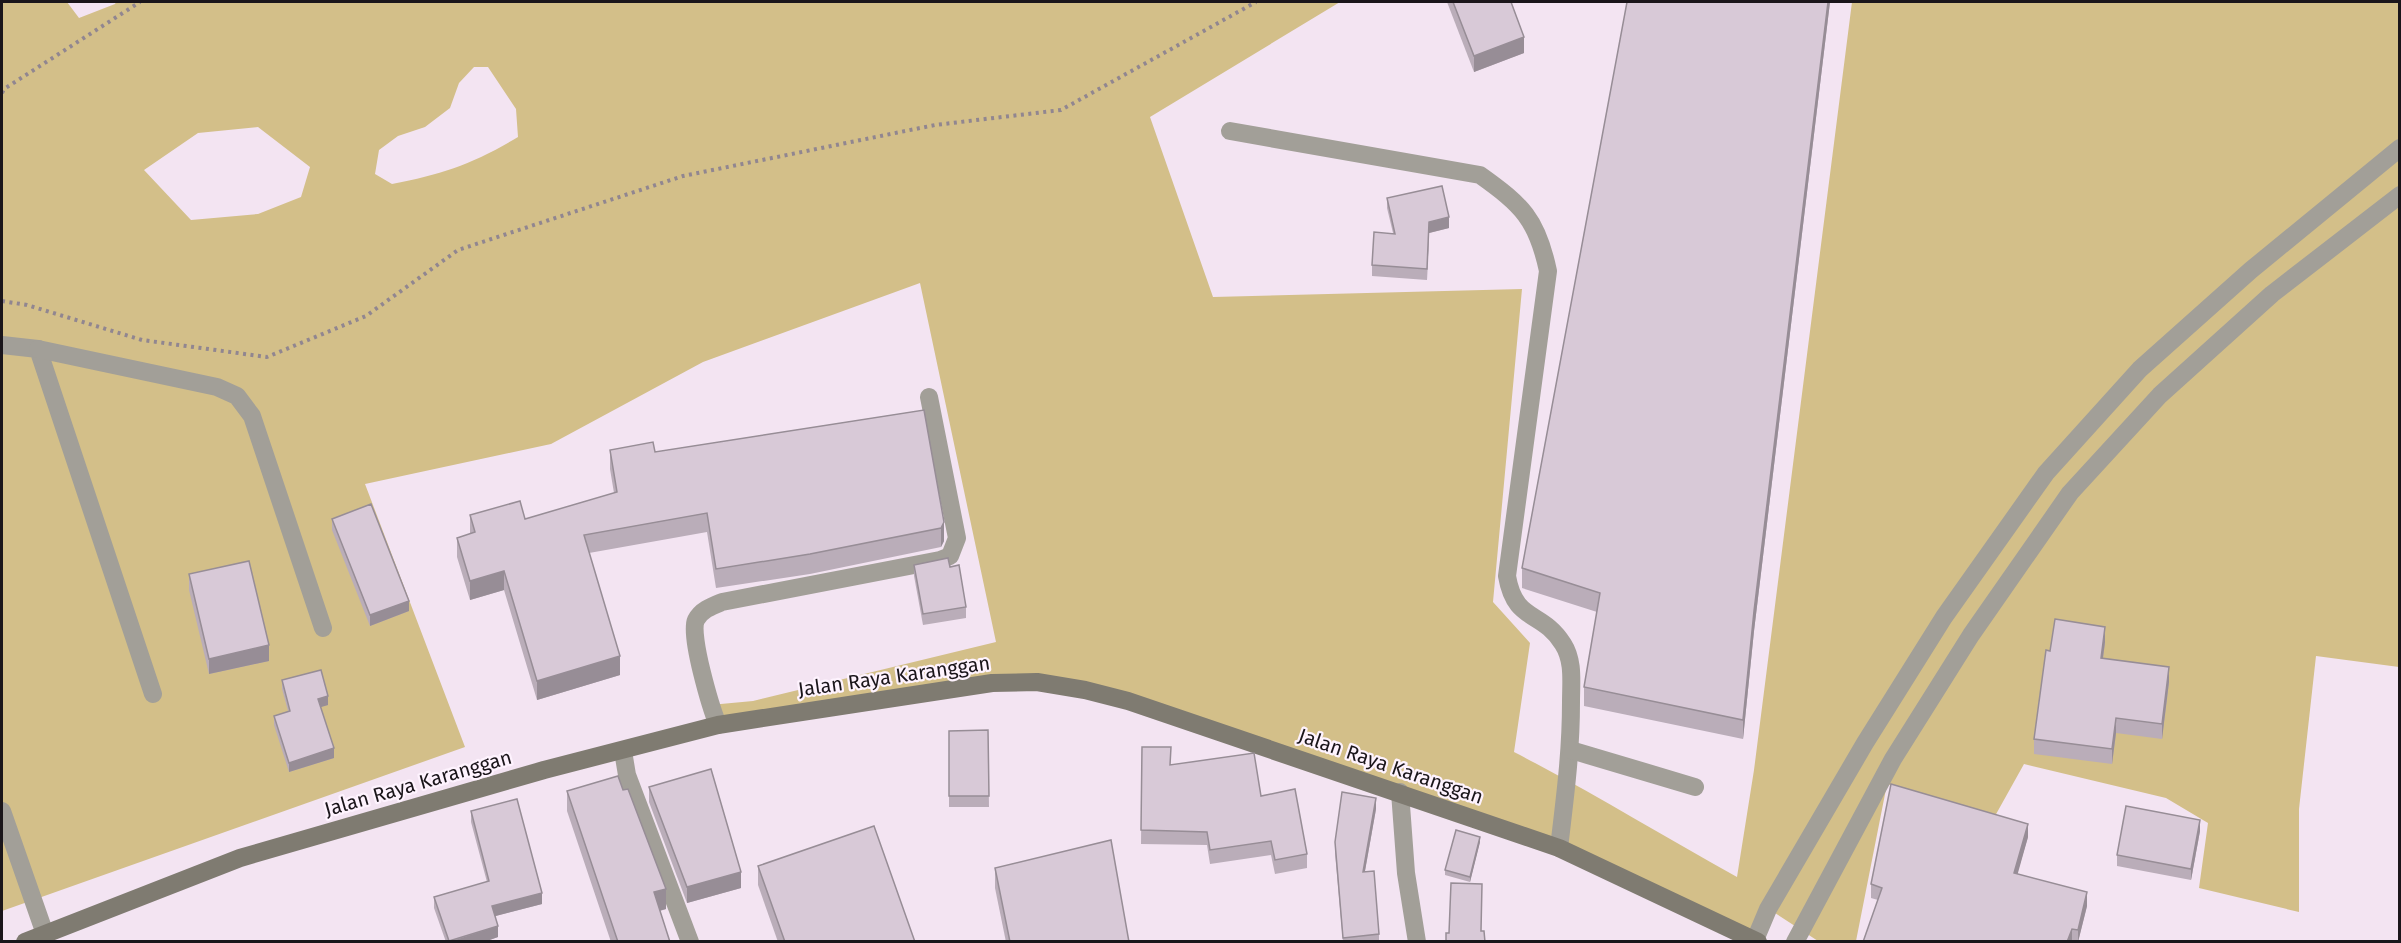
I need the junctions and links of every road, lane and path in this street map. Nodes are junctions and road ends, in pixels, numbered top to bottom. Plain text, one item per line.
1 (140, 2) edge
2 (1256, 2) edge
3 (2, 93) edge
4 (1230, 131) dead end
5 (2400, 148) edge
6 (2400, 195) edge
7 (2, 302) edge
8 (2, 345) edge
9 (38, 349) junction
10 (929, 397) dead end
11 (323, 628) dead end
12 (153, 694) dead end
13 (718, 725) junction
14 (1571, 750) junction
15 (623, 751) junction
16 (1850, 770) junction
17 (1695, 787) dead end
18 (1877, 789) junction
19 (1400, 792) junction
20 (2, 811) edge
21 (1559, 848) junction
22 (45, 934) junction
23 (1756, 941) edge
24 (25, 942) edge
25 (690, 942) edge
26 (1417, 942) edge
27 (1795, 942) edge

1 - 3 path
2 - 7 path
4 - 14 street
5 - 16 street
6 - 18 street
8 - 9 street
9 - 11 street
9 - 12 street
10 - 13 street
13 - 15 street, Jalan Raya Karanggan
13 - 19 street, Jalan Raya Karanggan
14 - 17 street
14 - 21 street
15 - 22 street, Jalan Raya Karanggan
15 - 25 street
16 - 18 street
16 - 23 street
18 - 27 street
19 - 21 street, Jalan Raya Karanggan
19 - 26 street
20 - 22 street
21 - 23 street, Jalan Raya Karanggan
22 - 24 street, Jalan Raya Karanggan

